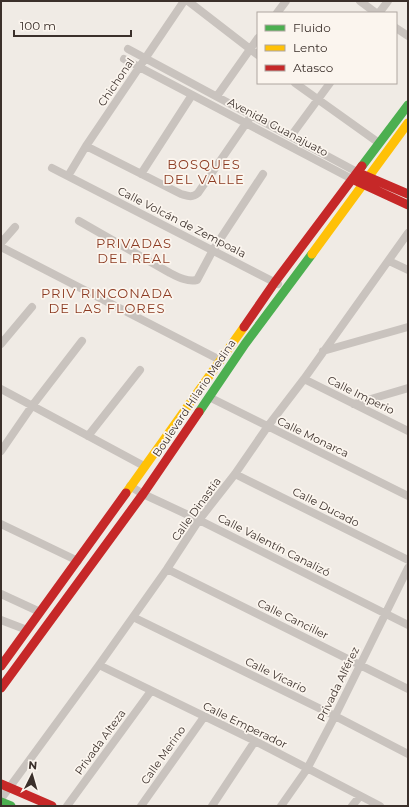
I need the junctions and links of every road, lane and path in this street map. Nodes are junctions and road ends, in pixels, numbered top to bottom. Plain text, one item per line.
1 (184, 1) edge
2 (188, 1) edge
3 (286, 1) edge
4 (360, 1) edge
5 (388, 1) edge
6 (278, 12) edge
7 (375, 12) edge
8 (380, 12) edge
9 (397, 29) edge
10 (408, 36) edge
11 (257, 39) edge
12 (250, 48) junction
13 (128, 49) dead end
14 (257, 53) edge
15 (145, 58) junction
16 (124, 59) dead end
17 (139, 68) junction
18 (296, 84) edge
19 (329, 84) edge
20 (192, 95) junction
21 (217, 96) junction
22 (318, 101) junction
23 (408, 105) edge
24 (251, 115) junction
25 (408, 123) edge
26 (246, 124) junction
27 (290, 136) junction
28 (379, 143) junction
29 (86, 146) junction
30 (52, 168) dead end
31 (141, 174) junction
32 (263, 174) dead end
33 (354, 175) junction
34 (68, 176) junction
35 (366, 180) junction
36 (408, 194) edge
37 (408, 205) edge
38 (325, 215) junction
39 (79, 221) dead end
40 (335, 221) junction
41 (15, 227) dead end
42 (408, 233) edge
43 (1, 244) edge
44 (1, 247) edge
45 (213, 250) junction
46 (389, 261) junction
47 (408, 270) edge
48 (275, 282) junction
49 (286, 288) junction
50 (32, 306) dead end
51 (408, 327) edge
52 (82, 341) dead end
53 (1, 344) edge
54 (323, 351) junction
55 (220, 360) junction
56 (140, 370) dead end
57 (304, 379) junction
58 (408, 388) edge
59 (1, 389) edge
60 (208, 397) junction
61 (354, 404) junction
62 (32, 406) junction
63 (268, 426) junction
64 (408, 431) edge
65 (88, 436) junction
66 (1, 451) edge
67 (144, 466) junction
68 (235, 474) junction
69 (130, 486) junction
70 (143, 494) junction
71 (408, 496) edge
72 (200, 520) junction
73 (1, 524) edge
74 (408, 560) edge
75 (78, 561) junction
76 (408, 568) edge
77 (167, 569) junction
78 (1, 594) edge
79 (40, 612) junction
80 (386, 613) junction
81 (133, 617) junction
82 (1, 620) edge
83 (408, 624) edge
84 (27, 630) junction
85 (100, 665) junction
86 (360, 665) junction
87 (1, 666) edge
88 (1, 688) edge
89 (408, 689) edge
90 (151, 691) junction
91 (335, 716) junction
92 (204, 717) junction
93 (255, 741) junction
94 (408, 754) edge
95 (307, 769) junction
96 (5, 786) edge
97 (360, 796) junction
98 (1, 800) edge
99 (11, 806) edge
100 (52, 806) edge
101 (67, 806) edge
102 (141, 806) edge
103 (212, 806) edge
104 (282, 806) edge
105 (352, 806) edge
106 (380, 806) edge

1 - 15 street, Chichonal
2 - 12 street
3 - 6 street
4 - 7 street
5 - 8 street
9 - 10 street
11 - 12 street
12 - 14 street
12 - 21 street
13 - 15 street, Avenida Guanajuato
15 - 17 street, Chichonal
15 - 21 street, Avenida Guanajuato
16 - 17 street, Avenida Guanajuato
17 - 20 street, Avenida Guanajuato
17 - 29 street, Chichonal
18 - 22 street
19 - 22 street
20 - 26 street, Avenida Guanajuato
20 - 31 street
21 - 24 street, Avenida Guanajuato
22 - 27 street
22 - 28 street
23 - 28 main road, Boulevard Hilario Medina
24 - 26 street
24 - 27 street, Avenida Guanajuato
25 - 35 main road, Boulevard Hilario Medina
26 - 31 street
26 - 33 street, Avenida Guanajuato
27 - 33 street, Avenida Guanajuato
28 - 33 main road, Boulevard Hilario Medina
29 - 31 street
29 - 34 street, Chichonal
30 - 34 street, Calle Volcán de Zempoala
32 - 45 street
33 - 35 main road, Avenida Guanajuato
33 - 38 main road, Boulevard Hilario Medina
34 - 45 street, Calle Volcán de Zempoala
35 - 36 main road, Avenida Guanajuato
35 - 37 main road, Avenida Guanajuato
35 - 40 main road, Boulevard Hilario Medina
38 - 40 main road
38 - 48 main road, Boulevard Hilario Medina
39 - 45 street
40 - 49 main road, Boulevard Hilario Medina
41 - 43 street
42 - 46 street, Calle Dinastía
44 - 55 street
45 - 48 street, Calle Volcán de Zempoala
46 - 47 street
46 - 54 street, Calle Dinastía
48 - 49 street, Calle Volcán de Zempoala
48 - 55 main road, Boulevard Hilario Medina
49 - 60 main road, Boulevard Hilario Medina
50 - 53 street
51 - 54 street
52 - 62 street
54 - 57 street, Calle Dinastía
55 - 67 main road, Boulevard Hilario Medina
56 - 65 street
57 - 61 street, Calle Imperio
57 - 63 street, Calle Dinastía
58 - 61 street
59 - 62 street
60 - 63 street, Calle Monarca
60 - 70 main road, Boulevard Hilario Medina
61 - 64 street, Calle Imperio
62 - 65 street
62 - 66 street
63 - 68 street, Calle Dinastía
63 - 71 street, Calle Monarca
65 - 67 street
67 - 69 main road, Boulevard Hilario Medina
68 - 72 street, Calle Dinastía
68 - 74 street, Calle Ducado
69 - 70 street, Calle Valentín Canalizó
69 - 75 main road, Boulevard Hilario Medina
70 - 72 street, Calle Valentín Canalizó
70 - 88 main road, Boulevard Hilario Medina
72 - 77 street, Calle Dinastía
72 - 80 street, Calle Valentín Canalizó
73 - 75 street
75 - 79 main road, Boulevard Hilario Medina
76 - 80 street, Privada Alférez
77 - 81 street, Calle Dinastía
77 - 86 street, Calle Canciller
78 - 79 street
79 - 84 main road, Boulevard Hilario Medina
80 - 83 street, Calle Valentín Canalizó
80 - 86 street, Privada Alférez
81 - 85 street, Calle Dinastía
81 - 91 street, Calle Vicario
82 - 84 street
84 - 87 main road, Boulevard Hilario Medina
85 - 90 street, Calle Emperador
85 - 96 street, Calle Dinastía
86 - 89 street, Calle Canciller
86 - 91 street, Privada Alférez
90 - 92 street, Calle Emperador
90 - 101 street, Privada Alteza
91 - 94 street, Calle Vicario
91 - 95 street, Privada Alférez
92 - 93 street, Calle Emperador
92 - 102 street, Calle Merino
93 - 95 street, Calle Emperador
93 - 103 street
95 - 97 street, Calle Emperador
95 - 104 street, Privada Alférez
96 - 98 street, Calle Dinastía
96 - 100 main road
97 - 105 street
97 - 106 street, Calle Emperador
98 - 99 main road

